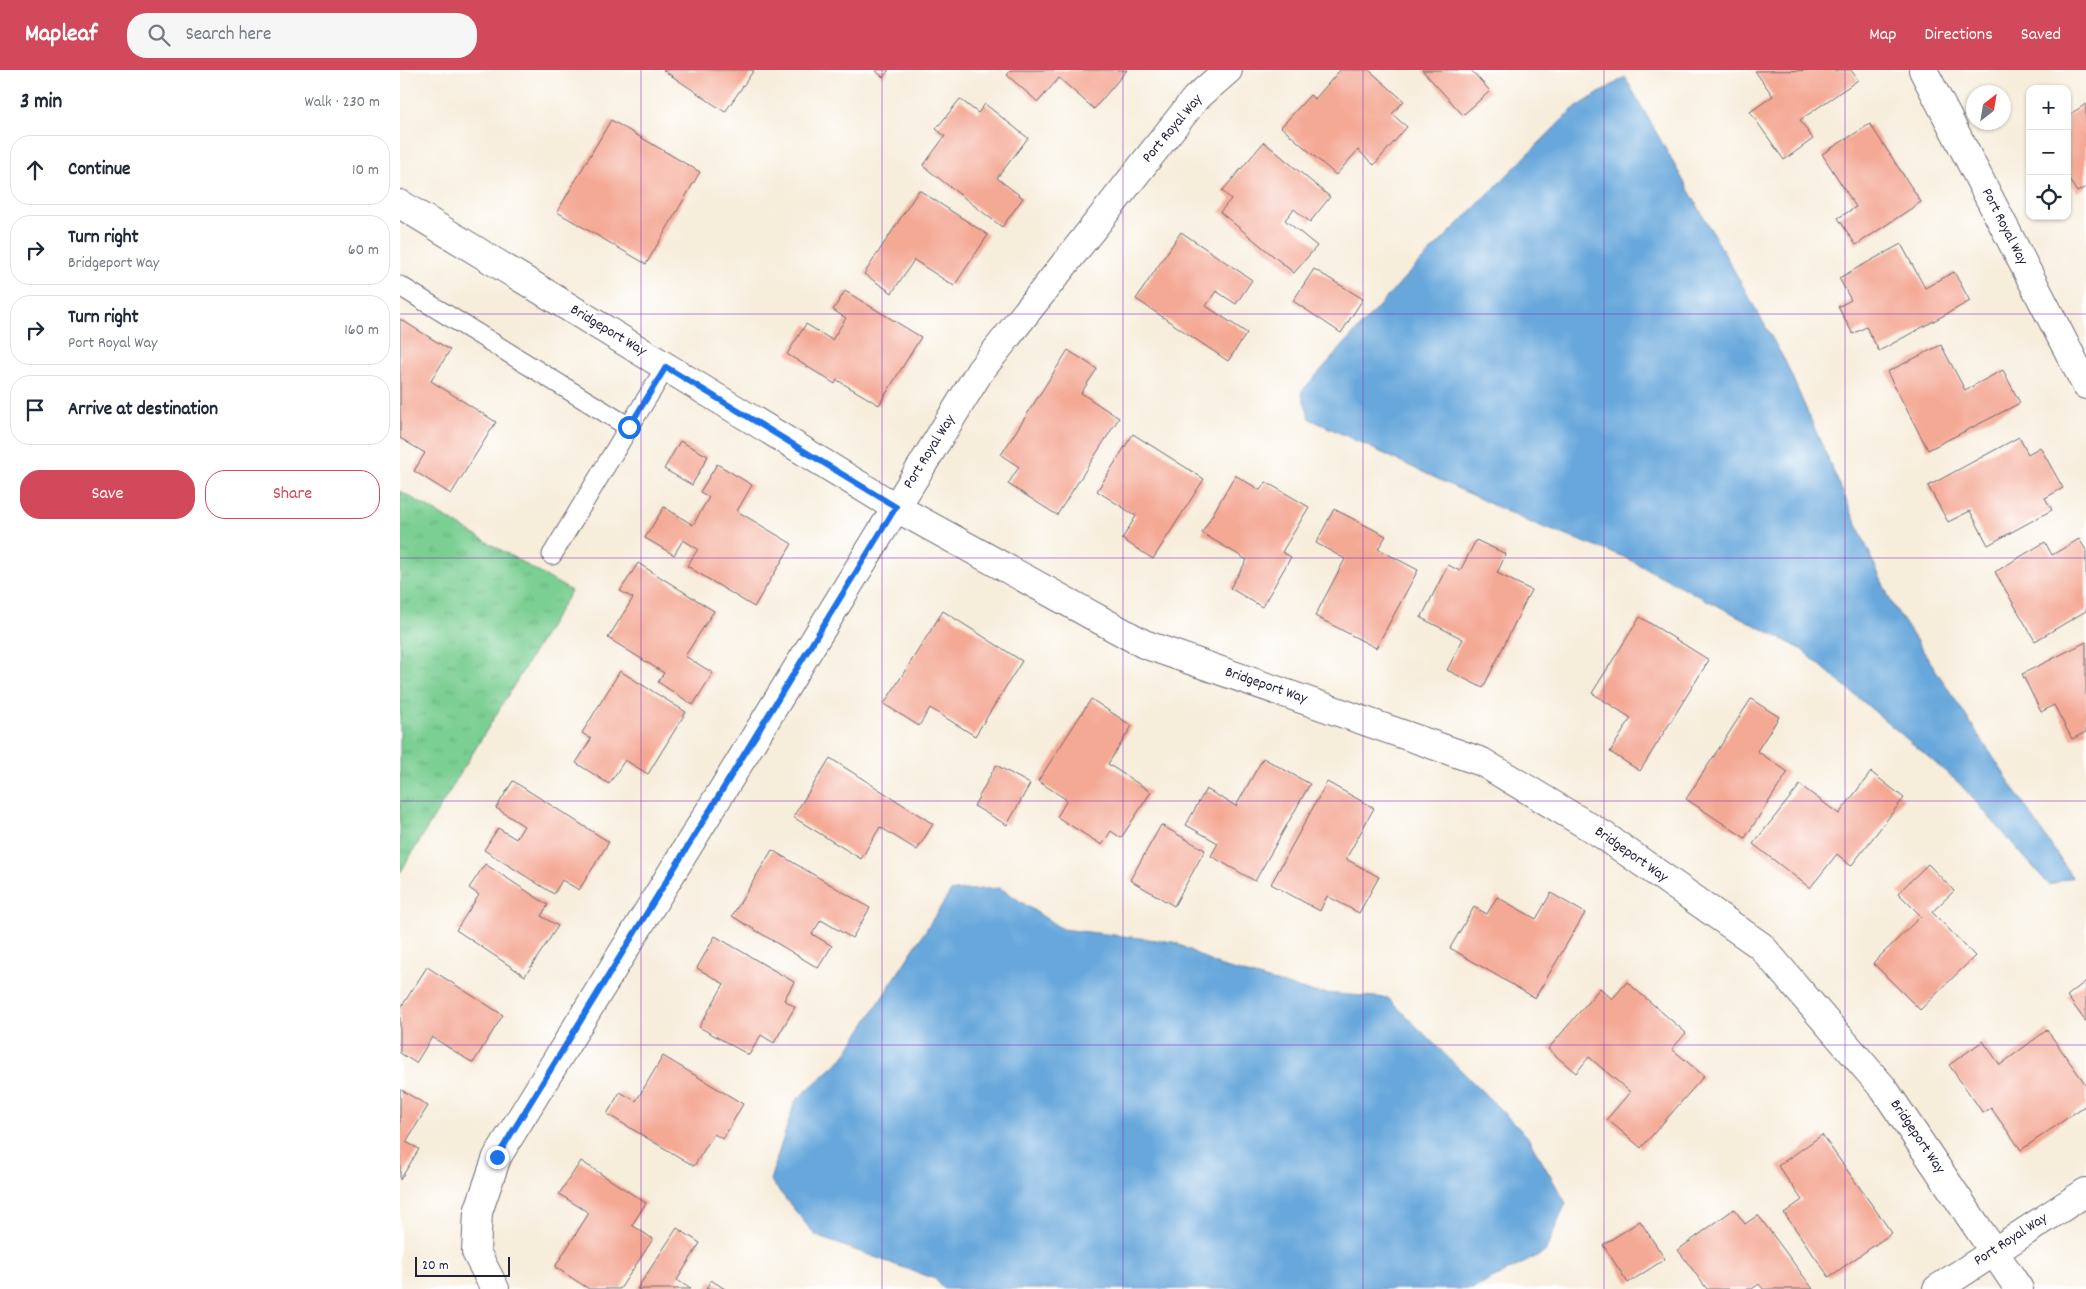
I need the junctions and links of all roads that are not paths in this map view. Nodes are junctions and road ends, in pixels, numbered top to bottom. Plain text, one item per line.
1 (1228, 70) edge
2 (1923, 70) edge
3 (400, 204) edge
4 (400, 286) edge
5 (666, 367) junction
6 (2086, 385) edge
7 (629, 427) junction
8 (896, 507) junction
9 (552, 555) dead end
10 (2086, 1192) edge
11 (1994, 1251) junction
12 (495, 1289) edge
13 (1936, 1289) edge
14 (2019, 1289) edge

1 - 8 street, Port Royal Way
2 - 6 street, Port Royal Way
3 - 5 street, Bridgeport Way
4 - 7 lane
5 - 7 lane
5 - 8 street, Bridgeport Way
7 - 9 lane
8 - 11 street, Bridgeport Way
8 - 12 street, Port Royal Way
10 - 11 street, Port Royal Way
11 - 13 street, Port Royal Way
11 - 14 street, Bridgeport Way

